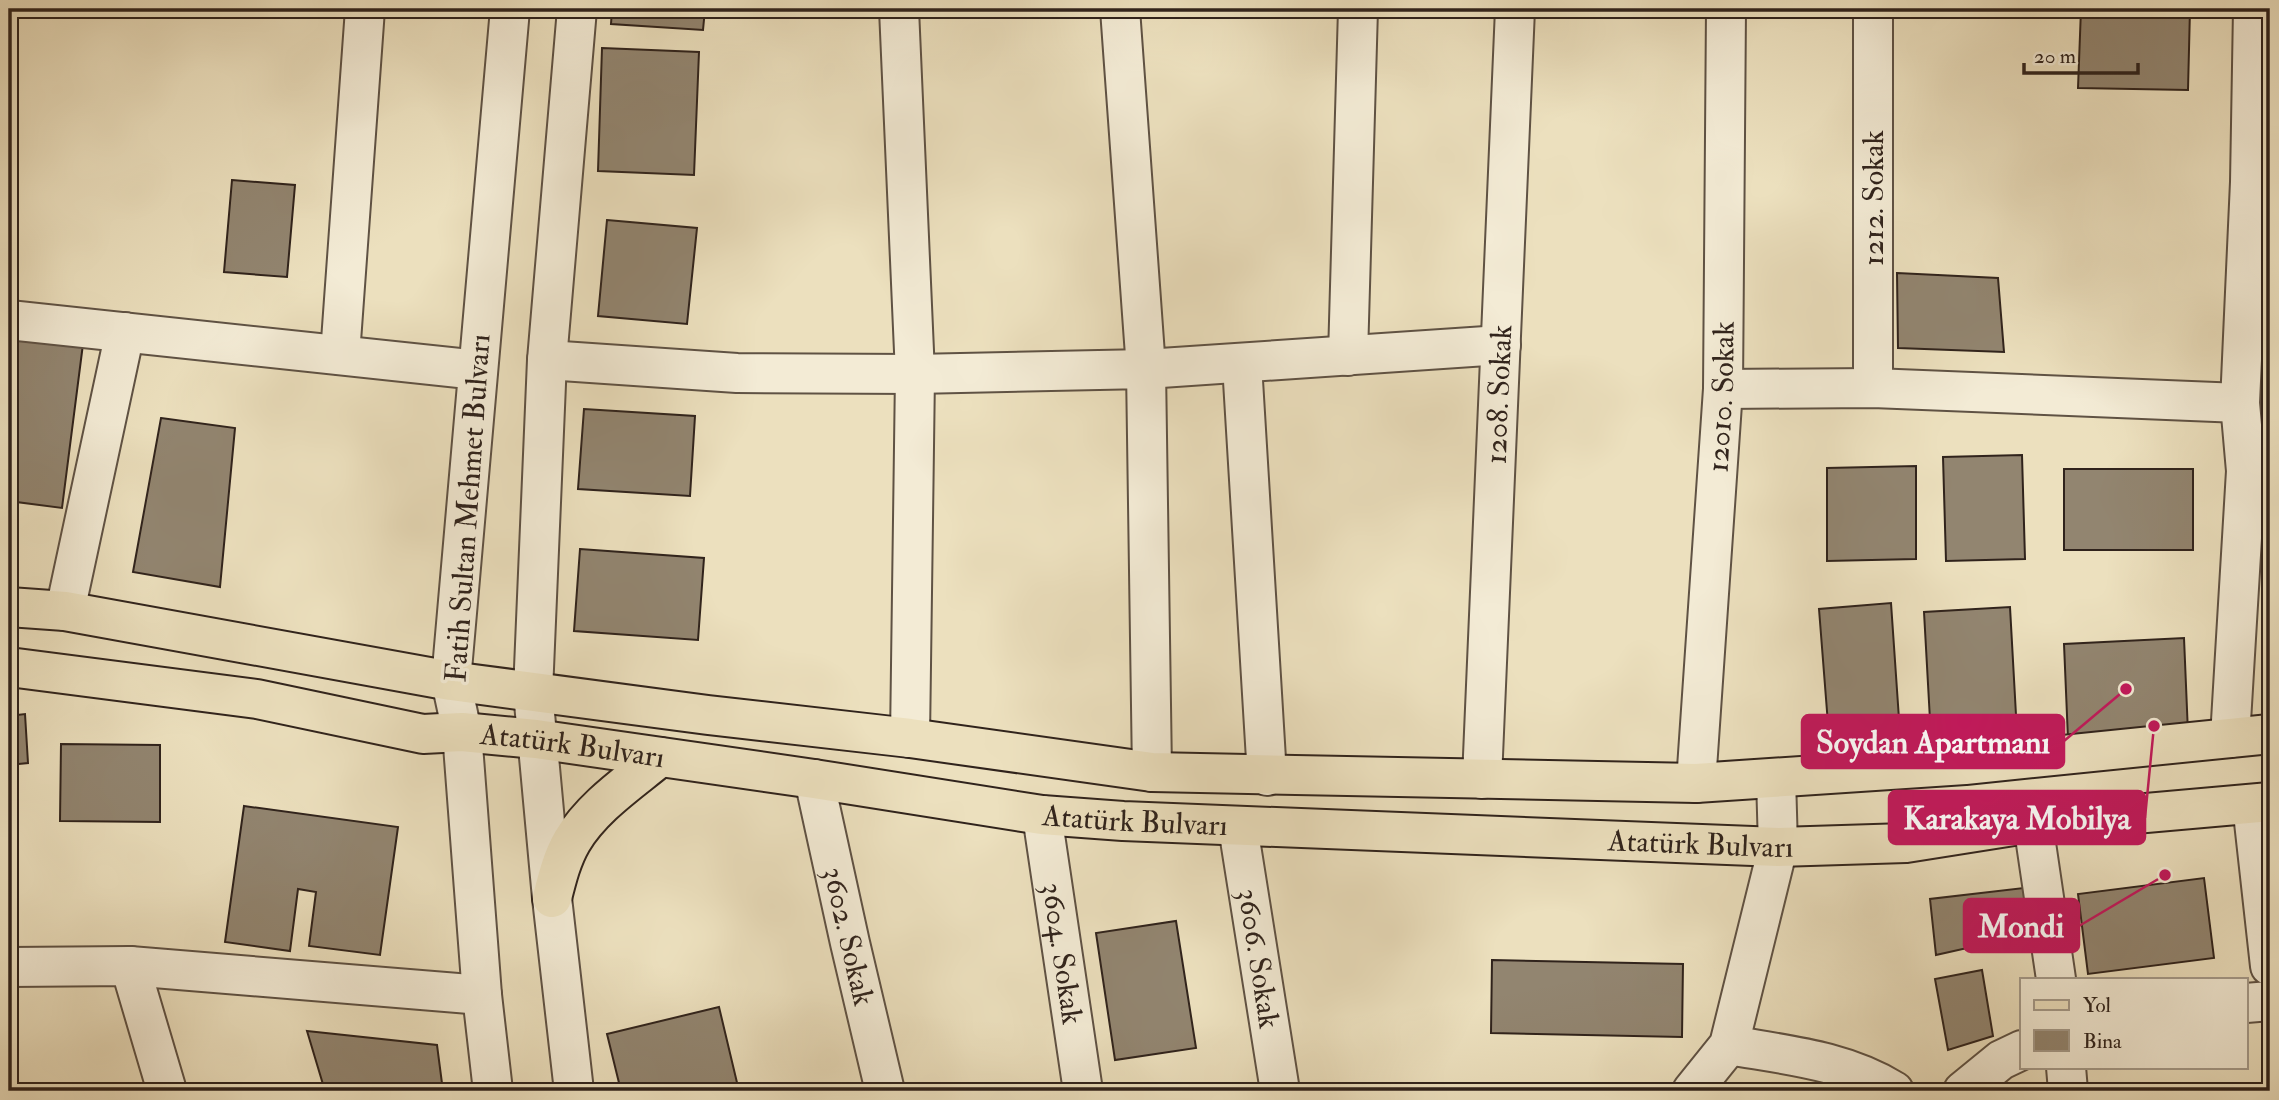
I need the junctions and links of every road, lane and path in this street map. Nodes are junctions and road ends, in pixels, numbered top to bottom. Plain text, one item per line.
1 (365, 9) edge
2 (510, 9) edge
3 (577, 9) edge
4 (899, 9) edge
5 (1120, 9) edge
6 (1358, 9) edge
7 (1515, 9) edge
8 (1726, 9) edge
9 (1873, 9) edge
10 (2253, 9) edge
11 (2260, 182) edge
12 (9, 320) edge
13 (125, 332) junction
14 (1501, 345) junction
15 (340, 355) junction
16 (1348, 356) junction
17 (547, 360) junction
18 (1242, 364) junction
19 (1146, 369) junction
20 (478, 370) junction
21 (915, 374) junction
22 (1723, 388) junction
23 (1873, 388) junction
24 (2240, 403) junction
25 (2258, 471) edge
26 (9, 607) edge
27 (65, 611) junction
28 (9, 667) edge
29 (451, 681) junction
30 (533, 692) junction
31 (462, 732) junction
32 (2270, 734) edge
33 (2230, 737) junction
34 (910, 738) junction
35 (536, 740) junction
36 (660, 757) junction
37 (1152, 772) junction
38 (1267, 776) junction
39 (1776, 778) junction
40 (814, 779) junction
41 (1482, 779) junction
42 (1696, 783) junction
43 (2261, 803) edge
44 (1042, 815) junction
45 (2033, 824) junction
46 (1238, 827) junction
47 (1778, 847) junction
48 (552, 898) junction
49 (130, 966) junction
50 (2270, 966) edge
51 (9, 967) edge
52 (2056, 978) edge
53 (482, 996) junction
54 (2270, 1001) edge
55 (2248, 1003) edge
56 (1729, 1045) junction
57 (2020, 1051) edge
58 (2066, 1068) edge
59 (167, 1091) edge
60 (493, 1091) edge
61 (574, 1091) edge
62 (885, 1091) edge
63 (1083, 1091) edge
64 (1280, 1091) edge
65 (1692, 1091) edge
66 (1894, 1091) edge
67 (1963, 1091) edge
68 (2068, 1091) edge

1 - 15 street
2 - 20 street, Fatih Sultan Mehmet Bulvarı
3 - 17 street
4 - 21 street
5 - 19 street
6 - 16 street
7 - 14 street, 1208. Sokak
8 - 22 street, 12010. Sokak
9 - 23 street, 1212. Sokak
10 - 11 street
11 - 24 street
12 - 13 street
13 - 15 street
13 - 27 street
14 - 16 street
14 - 41 street, 1208. Sokak
15 - 20 street
16 - 18 street
17 - 21 street
17 - 30 street
18 - 19 street
18 - 38 street
19 - 21 street
19 - 37 street
20 - 29 street, Fatih Sultan Mehmet Bulvarı
21 - 34 street
22 - 23 street
22 - 42 street, 12010. Sokak
23 - 24 street
24 - 25 street
25 - 33 street
26 - 27 main road, Atatürk Bulvarı
27 - 29 main road, Atatürk Bulvarı
28 - 31 main road, Atatürk Bulvarı
29 - 30 main road, Atatürk Bulvarı
29 - 31 street, Fatih Sultan Mehmet Bulvarı
30 - 34 main road, Atatürk Bulvarı
30 - 35 street
31 - 35 main road, Atatürk Bulvarı
31 - 53 street, Fatih Sultan Mehmet Bulvarı
32 - 33 main road, Atatürk Bulvarı
33 - 39 main road, Atatürk Bulvarı
34 - 37 main road, Atatürk Bulvarı
35 - 36 main road, Atatürk Bulvarı
35 - 48 street
36 - 40 main road, Atatürk Bulvarı
36 - 48 main road
37 - 38 main road, Atatürk Bulvarı
38 - 41 main road, Atatürk Bulvarı
39 - 42 main road, Atatürk Bulvarı
39 - 47 street
40 - 44 main road, Atatürk Bulvarı
40 - 62 street, 3602. Sokak
41 - 42 main road, Atatürk Bulvarı
43 - 45 main road, Atatürk Bulvarı
43 - 50 street
44 - 46 main road, Atatürk Bulvarı
44 - 63 street, 3604. Sokak
45 - 47 main road, Atatürk Bulvarı
45 - 52 street
46 - 47 main road, Atatürk Bulvarı
46 - 64 street, 3606. Sokak
47 - 56 street
48 - 61 street
49 - 51 street
49 - 53 street
49 - 59 street
53 - 60 street, Fatih Sultan Mehmet Bulvarı
54 - 55 street
56 - 65 street
56 - 66 street
57 - 67 street
58 - 68 street

